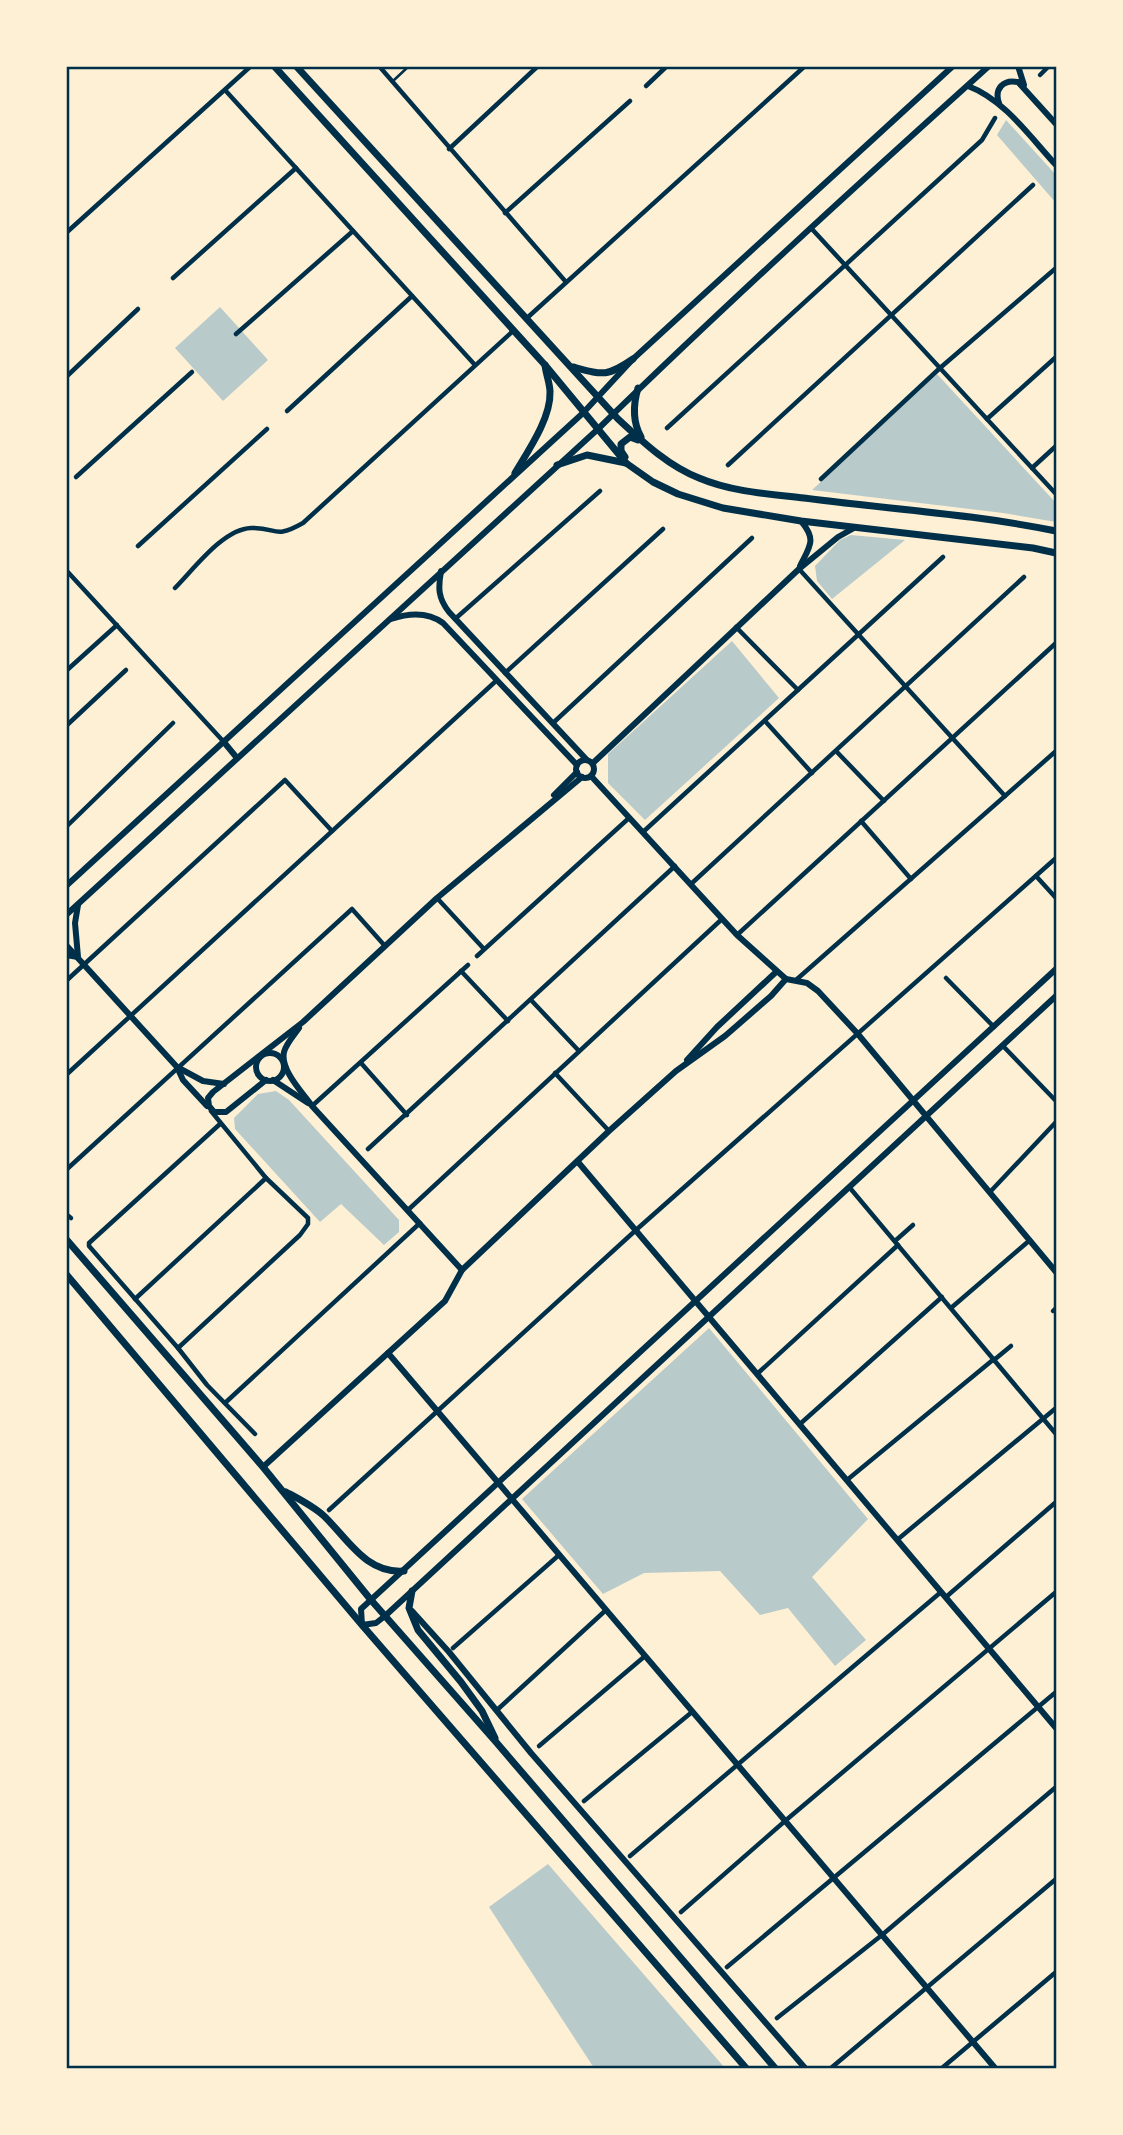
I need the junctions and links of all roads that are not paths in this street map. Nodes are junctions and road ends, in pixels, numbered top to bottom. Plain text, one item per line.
1 (251, 66) edge
2 (274, 66) edge
3 (296, 66) edge
4 (379, 66) edge
5 (409, 66) edge
6 (538, 66) edge
7 (667, 66) edge
8 (805, 66) edge
9 (953, 66) edge
10 (989, 66) edge
11 (1018, 66) edge
12 (1049, 66) edge
13 (1040, 75) dead end
14 (393, 82) junction
15 (646, 86) dead end
16 (968, 86) junction
17 (1024, 87) junction
18 (225, 90) junction
19 (630, 100) dead end
20 (1000, 105) junction
21 (995, 118) dead end
22 (1056, 124) edge
23 (449, 149) junction
24 (1056, 165) edge
25 (296, 168) junction
26 (1033, 185) dead end
27 (505, 212) junction
28 (811, 228) junction
29 (353, 231) junction
30 (66, 233) edge
31 (845, 265) junction
32 (1056, 268) edge
33 (173, 278) dead end
34 (566, 282) junction
35 (412, 296) junction
36 (138, 309) dead end
37 (892, 316) junction
38 (527, 318) junction
39 (514, 331) junction
40 (236, 334) dead end
41 (1056, 357) edge
42 (634, 359) junction
43 (475, 365) junction
44 (544, 365) junction
45 (571, 367) junction
46 (940, 368) junction
47 (192, 372) dead end
48 (66, 377) edge
49 (638, 388) junction
50 (599, 396) junction
51 (286, 411) dead end
52 (612, 412) junction
53 (583, 413) junction
54 (987, 419) junction
55 (667, 428) dead end
56 (267, 429) dead end
57 (598, 429) junction
58 (645, 443) junction
59 (1056, 446) edge
60 (626, 463) junction
61 (557, 465) junction
62 (728, 465) dead end
63 (1032, 468) junction
64 (634, 469) junction
65 (515, 473) junction
66 (76, 477) dead end
67 (821, 479) dead end
68 (600, 491) dead end
69 (1056, 495) edge
70 (801, 521) junction
71 (856, 527) junction
72 (663, 529) dead end
73 (1056, 531) edge
74 (752, 538) dead end
75 (138, 546) dead end
76 (1056, 553) edge
77 (943, 557) dead end
78 (799, 569) junction
79 (66, 570) edge
80 (441, 570) junction
81 (1024, 577) dead end
82 (175, 588) dead end
83 (455, 619) junction
84 (386, 621) junction
85 (117, 625) junction
86 (736, 626) junction
87 (447, 627) junction
88 (858, 635) junction
89 (1056, 643) edge
90 (126, 670) dead end
91 (66, 671) edge
92 (505, 673) junction
93 (497, 680) junction
94 (905, 686) junction
95 (798, 690) junction
96 (765, 721) junction
97 (173, 723) dead end
98 (552, 724) junction
99 (66, 726) edge
100 (544, 730) junction
101 (952, 738) junction
102 (223, 741) junction
103 (836, 751) junction
104 (1056, 751) edge
105 (237, 758) junction
106 (589, 761) junction
107 (578, 772) junction
108 (811, 773) junction
109 (591, 776) junction
110 (1005, 796) junction
111 (884, 801) junction
112 (630, 817) junction
113 (861, 821) junction
114 (66, 827) edge
115 (332, 831) junction
116 (643, 832) junction
117 (1056, 858) edge
118 (675, 866) junction
119 (1036, 876) junction
120 (911, 879) junction
121 (691, 884) junction
122 (66, 886) edge
123 (437, 898) junction
124 (1056, 898) edge
125 (78, 904) junction
126 (66, 915) edge
127 (722, 919) junction
128 (737, 935) junction
129 (66, 945) edge
130 (385, 946) junction
131 (484, 949) junction
132 (66, 955) edge
133 (477, 956) dead end
134 (78, 957) junction
135 (85, 965) junction
136 (468, 965) dead end
137 (1056, 969) edge
138 (461, 971) junction
139 (776, 972) junction
140 (946, 978) dead end
141 (786, 979) junction
142 (796, 980) junction
143 (66, 981) edge
144 (1056, 996) edge
145 (531, 1000) junction
146 (131, 1016) junction
147 (303, 1021) junction
148 (508, 1021) junction
149 (993, 1027) junction
150 (857, 1033) junction
151 (1003, 1046) junction
152 (579, 1051) junction
153 (261, 1056) junction
154 (284, 1063) junction
155 (360, 1063) junction
156 (177, 1067) junction
157 (676, 1071) junction
158 (555, 1073) junction
159 (66, 1076) edge
160 (270, 1080) junction
161 (226, 1084) junction
162 (914, 1100) junction
163 (1056, 1101) edge
164 (312, 1106) junction
165 (211, 1110) junction
166 (407, 1115) junction
167 (927, 1116) junction
168 (1056, 1122) edge
169 (220, 1124) junction
170 (609, 1131) junction
171 (368, 1149) dead end
172 (578, 1162) junction
173 (66, 1171) edge
174 (267, 1178) junction
175 (850, 1188) junction
176 (990, 1192) junction
177 (408, 1210) junction
178 (420, 1223) junction
179 (913, 1226) dead end
180 (636, 1230) junction
181 (66, 1238) edge
182 (1030, 1240) junction
183 (896, 1243) junction
184 (462, 1270) junction
185 (1056, 1270) edge
186 (66, 1274) edge
187 (942, 1297) junction
188 (135, 1299) junction
189 (696, 1301) junction
190 (951, 1308) junction
191 (709, 1317) junction
192 (1011, 1346) dead end
193 (178, 1348) junction
194 (388, 1353) junction
195 (994, 1359) junction
196 (757, 1374) junction
197 (225, 1403) junction
198 (1056, 1408) edge
199 (437, 1411) junction
200 (1044, 1419) junction
201 (800, 1424) junction
202 (255, 1434) dead end
203 (1056, 1434) edge
204 (263, 1467) junction
205 (847, 1480) junction
206 (499, 1485) junction
207 (280, 1489) junction
208 (511, 1499) junction
209 (1056, 1502) edge
210 (329, 1510) dead end
211 (897, 1540) junction
212 (559, 1555) junction
213 (404, 1571) junction
214 (412, 1591) junction
215 (1056, 1592) edge
216 (944, 1594) junction
217 (371, 1600) junction
218 (409, 1608) junction
219 (606, 1610) junction
220 (385, 1616) junction
221 (362, 1625) junction
222 (453, 1648) dead end
223 (990, 1650) junction
224 (645, 1656) junction
225 (1056, 1692) edge
226 (1038, 1707) junction
227 (497, 1710) junction
228 (692, 1712) junction
229 (1056, 1728) edge
230 (496, 1742) junction
231 (539, 1746) dead end
232 (737, 1765) junction
233 (1056, 1787) edge
234 (584, 1801) dead end
235 (785, 1821) junction
236 (629, 1856) dead end
237 (833, 1878) junction
238 (1056, 1879) edge
239 (681, 1912) dead end
240 (882, 1935) junction
241 (727, 1967) dead end
242 (1056, 1972) edge
243 (926, 1987) junction
244 (777, 2018) dead end
245 (973, 2042) junction
246 (746, 2068) edge
247 (775, 2068) edge
248 (805, 2068) edge
249 (831, 2068) edge
250 (942, 2068) edge
251 (995, 2068) edge

1 - 18 street
2 - 39 main road
3 - 38 main road
4 - 14 street
5 - 14 lane
6 - 23 street
7 - 15 street
8 - 34 street
9 - 42 street
10 - 16 street
11 - 17 street
12 - 13 street
14 - 23 street
16 - 20 street
16 - 28 street
17 - 20 street
17 - 22 street
18 - 25 street
18 - 30 street
19 - 27 street
20 - 24 street
21 - 31 street
23 - 27 street
25 - 29 street
25 - 33 street
26 - 37 street
27 - 34 street
28 - 31 street
28 - 49 street
29 - 35 street
29 - 40 street
31 - 37 street
31 - 55 street
32 - 46 street
34 - 38 street
35 - 43 street
35 - 51 street
36 - 48 street
37 - 46 street
37 - 62 street
38 - 45 main road
39 - 43 street
39 - 44 main road
41 - 54 street
42 - 45 main road
42 - 50 street
43 - 82 street
44 - 53 main road
44 - 65 main road
45 - 50 main road
46 - 54 street
46 - 67 street
47 - 66 street
49 - 52 street
49 - 58 main road
50 - 52 main road
50 - 53 street
52 - 57 street
52 - 58 main road
53 - 57 main road
53 - 65 street
54 - 63 street
56 - 75 street
57 - 60 main road
57 - 61 street
58 - 64 main road
58 - 73 main road
59 - 63 street
60 - 61 main road
60 - 64 main road
61 - 80 street
63 - 69 street
64 - 70 main road
65 - 102 street
68 - 83 street
70 - 71 main road
70 - 78 street
71 - 76 main road
71 - 78 street
72 - 92 street
74 - 98 street
77 - 88 street
78 - 86 street
78 - 88 street
79 - 85 street
80 - 83 street
80 - 84 street
81 - 94 street
83 - 87 street
83 - 92 street
84 - 87 street
84 - 105 street
85 - 91 street
85 - 102 street
86 - 95 street
86 - 106 street
87 - 93 street
88 - 94 street
88 - 95 street
89 - 101 street
90 - 99 street
92 - 93 street
92 - 98 street
93 - 100 street
93 - 115 street
94 - 101 street
94 - 103 street
95 - 96 street
96 - 108 street
96 - 116 street
97 - 114 street
98 - 100 street
98 - 106 street
100 - 107 street
101 - 110 street
101 - 111 street
102 - 105 street
102 - 122 street
103 - 108 street
103 - 111 street
104 - 110 street
105 - 125 street
106 - 107 street
106 - 109 street
107 - 109 street
107 - 123 street
108 - 121 street
109 - 112 street
110 - 120 street
111 - 113 street
112 - 116 street
112 - 131 street
113 - 120 street
113 - 128 street
115 - 135 street
115 - 146 street
116 - 118 street
117 - 119 street
118 - 121 street
118 - 145 street
119 - 124 street
119 - 150 street
120 - 142 street
121 - 127 street
123 - 130 street
123 - 131 street
125 - 126 street
125 - 134 street
127 - 128 street
127 - 152 street
128 - 139 street
129 - 134 street
130 - 147 street
130 - 156 street
131 - 133 street
132 - 134 street
134 - 135 street
135 - 143 street
135 - 146 street
136 - 138 street
137 - 149 street
138 - 148 street
138 - 155 street
139 - 141 street
139 - 157 street
140 - 149 street
141 - 142 street
141 - 157 street
142 - 150 street
144 - 151 street
145 - 148 street
145 - 152 street
146 - 156 street
146 - 159 street
147 - 153 street
147 - 154 street
148 - 166 street
149 - 162 street
150 - 162 street
150 - 180 street
151 - 163 street
151 - 167 street
152 - 158 street
153 - 154 street
153 - 160 street
153 - 161 street
154 - 160 street
154 - 164 street
155 - 164 street
155 - 166 street
156 - 161 street
156 - 165 street
156 - 173 street
157 - 170 street
158 - 170 street
158 - 177 street
160 - 164 street
160 - 165 street
161 - 165 street
162 - 167 street
162 - 189 street
164 - 177 street
165 - 169 street
166 - 171 street
167 - 175 street
167 - 176 street
168 - 176 street
169 - 174 street
169 - 188 street
170 - 172 street
172 - 180 street
172 - 184 street
174 - 188 street
174 - 193 street
175 - 183 street
175 - 191 street
176 - 182 street
177 - 178 street
178 - 184 street
178 - 197 street
179 - 183 street
180 - 189 street
180 - 199 street
181 - 204 main road
182 - 185 street
182 - 190 street
183 - 187 street
183 - 196 street
184 - 194 street
186 - 221 main road
187 - 190 street
187 - 201 street
188 - 193 street
189 - 191 street
189 - 206 street
190 - 195 street
191 - 196 street
191 - 208 street
192 - 195 street
193 - 197 street
194 - 199 street
194 - 204 street
195 - 200 street
195 - 205 street
196 - 201 street
197 - 202 street
198 - 200 street
199 - 206 street
199 - 210 street
200 - 203 street
200 - 211 street
201 - 205 street
204 - 207 main road
205 - 211 street
206 - 208 street
206 - 213 street
207 - 213 main road
207 - 217 main road
208 - 212 street
208 - 214 street
209 - 216 street
211 - 216 street
212 - 219 street
212 - 222 street
213 - 217 street
214 - 218 main road
214 - 220 street
215 - 223 street
216 - 223 street
216 - 232 street
217 - 220 main road
217 - 221 street
218 - 227 street
218 - 230 main road
219 - 224 street
219 - 227 street
220 - 221 street
220 - 230 main road
221 - 246 main road
223 - 226 street
223 - 235 street
224 - 228 street
224 - 231 street
225 - 226 street
226 - 229 street
226 - 237 street
227 - 248 street
228 - 232 street
228 - 234 street
230 - 247 main road
232 - 235 street
232 - 236 street
233 - 240 street
235 - 237 street
235 - 239 street
237 - 240 street
237 - 241 street
238 - 243 street
240 - 243 street
240 - 244 street
242 - 245 street
243 - 245 street
243 - 249 street
245 - 250 street
245 - 251 street

